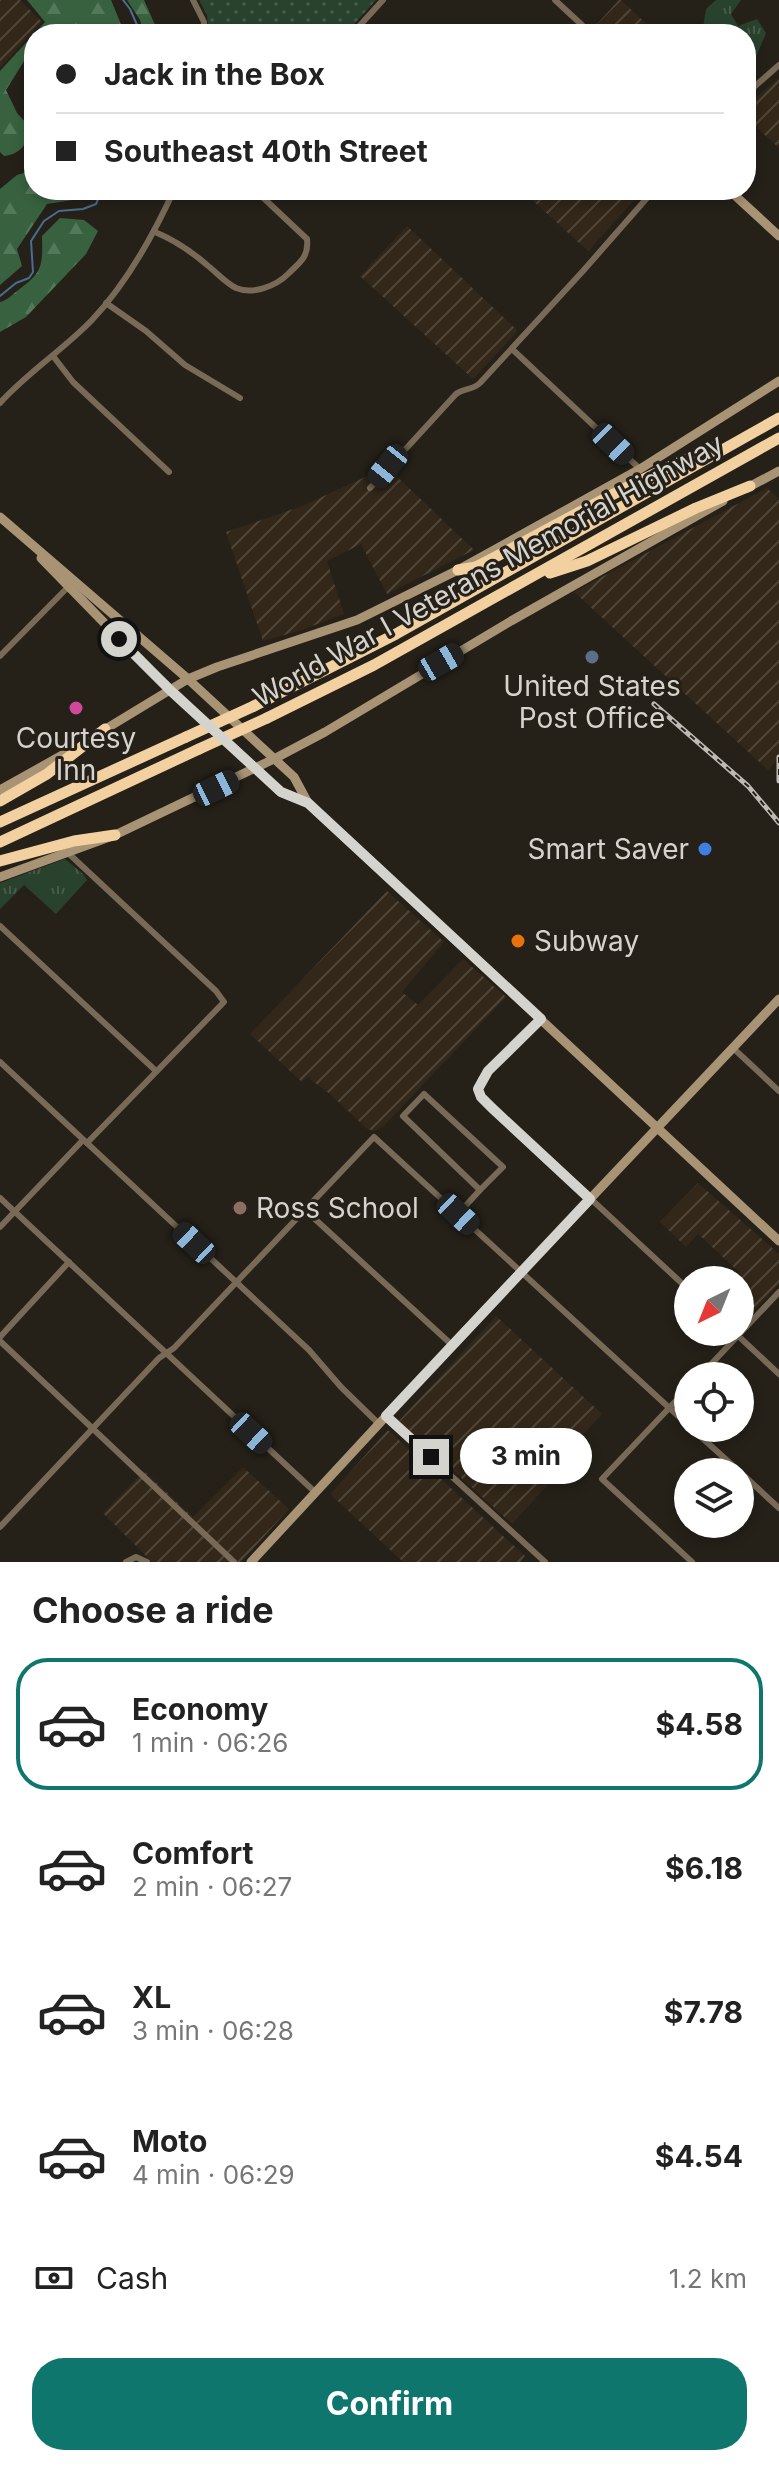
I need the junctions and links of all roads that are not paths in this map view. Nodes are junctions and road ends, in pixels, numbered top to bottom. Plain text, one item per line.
1 (193, 0) edge
2 (383, 0) edge
3 (555, 0) edge
4 (204, 24) edge
5 (361, 24) edge
6 (581, 24) edge
7 (779, 65) edge
8 (756, 85) edge
9 (169, 200) edge
10 (266, 200) edge
11 (645, 200) edge
12 (740, 200) edge
13 (155, 232) junction
14 (779, 236) edge
15 (106, 303) junction
16 (512, 349) junction
17 (53, 356) junction
18 (779, 381) edge
19 (240, 398) dead end
20 (0, 403) edge
21 (779, 418) edge
22 (754, 432) junction
23 (779, 438) edge
24 (640, 469) junction
25 (779, 471) edge
26 (169, 472) dead end
27 (750, 486) junction
28 (370, 488) dead end
29 (0, 517) edge
30 (458, 570) junction
31 (527, 580) junction
32 (71, 583) junction
33 (0, 656) edge
34 (155, 675) junction
35 (188, 679) junction
36 (171, 691) junction
37 (151, 703) junction
38 (105, 729) junction
39 (295, 748) junction
40 (274, 759) junction
41 (256, 768) junction
42 (294, 777) junction
43 (0, 790) edge
44 (0, 801) edge
45 (308, 803) junction
46 (0, 822) edge
47 (115, 835) junction
48 (0, 842) edge
49 (67, 852) junction
50 (0, 861) edge
51 (0, 877) edge
52 (0, 926) edge
53 (779, 999) edge
54 (541, 1019) junction
55 (733, 1048) junction
56 (0, 1062) edge
57 (156, 1071) junction
58 (779, 1091) edge
59 (658, 1127) junction
60 (85, 1141) junction
61 (480, 1190) junction
62 (0, 1198) edge
63 (590, 1199) junction
64 (304, 1209) junction
65 (15, 1212) junction
66 (458, 1214) junction
67 (0, 1227) edge
68 (779, 1241) edge
69 (69, 1262) junction
70 (521, 1272) junction
71 (674, 1276) edge
72 (237, 1283) junction
73 (779, 1292) edge
74 (754, 1316) edge
75 (0, 1339) edge
76 (452, 1345) junction
77 (726, 1346) edge
78 (749, 1346) edge
79 (166, 1354) junction
80 (712, 1362) edge
81 (779, 1374) edge
82 (674, 1403) edge
83 (669, 1408) junction
84 (674, 1412) edge
85 (382, 1420) junction
86 (92, 1428) junction
87 (707, 1442) edge
88 (725, 1458) edge
89 (754, 1485) edge
90 (315, 1492) junction
91 (779, 1508) edge
92 (0, 1527) edge
93 (126, 1562) edge
94 (147, 1562) edge
95 (234, 1562) edge
96 (251, 1562) edge
97 (545, 1562) edge
98 (692, 1562) edge

1 - 4 street
2 - 5 street
3 - 6 street
7 - 8 street
9 - 13 street
10 - 13 street
11 - 16 street
12 - 14 main road
13 - 15 street
15 - 17 street
15 - 19 street
16 - 24 street
16 - 28 street
17 - 20 street
17 - 26 street
18 - 24 main road
21 - 22 highway, World War I Veterans Memorial Highway
22 - 30 highway
22 - 46 highway, World War I Veterans Memorial Highway, bridge
23 - 31 highway, World War I Veterans Memorial Highway
24 - 30 main road
25 - 27 main road
27 - 31 highway
27 - 39 main road
29 - 32 main road
30 - 35 main road
31 - 48 highway, World War I Veterans Memorial Highway, bridge
32 - 33 street
32 - 34 main road
32 - 35 main road
34 - 36 main road
34 - 37 main road
35 - 36 main road
35 - 40 main road
36 - 37 main road
36 - 41 main road
37 - 38 main road
38 - 43 main road
38 - 44 highway
39 - 40 main road
39 - 42 main road
40 - 41 main road
40 - 42 main road
41 - 45 main road
41 - 47 main road
42 - 45 main road
45 - 54 main road
47 - 49 main road
47 - 50 highway
49 - 51 main road
49 - 57 street
52 - 57 street
53 - 55 main road
54 - 59 main road
54 - 63 street
55 - 58 street
55 - 59 main road
56 - 60 street
57 - 60 street
59 - 63 main road
59 - 68 main road
60 - 65 street
60 - 72 street
61 - 61 street
61 - 66 street
62 - 65 street
63 - 70 main road
63 - 71 street
64 - 66 street
64 - 72 street
64 - 76 street
65 - 67 street
65 - 69 street
66 - 70 street
69 - 75 street
69 - 79 street
70 - 76 main road
70 - 83 street
72 - 79 street
72 - 85 street
73 - 74 street
75 - 86 street
76 - 85 main road
77 - 80 street
78 - 81 street
79 - 86 street
79 - 90 street
82 - 83 street
83 - 84 street
83 - 98 street
85 - 90 main road
85 - 97 street
86 - 92 street
86 - 95 street
87 - 88 street
89 - 91 street
90 - 96 main road
93 - 94 street

